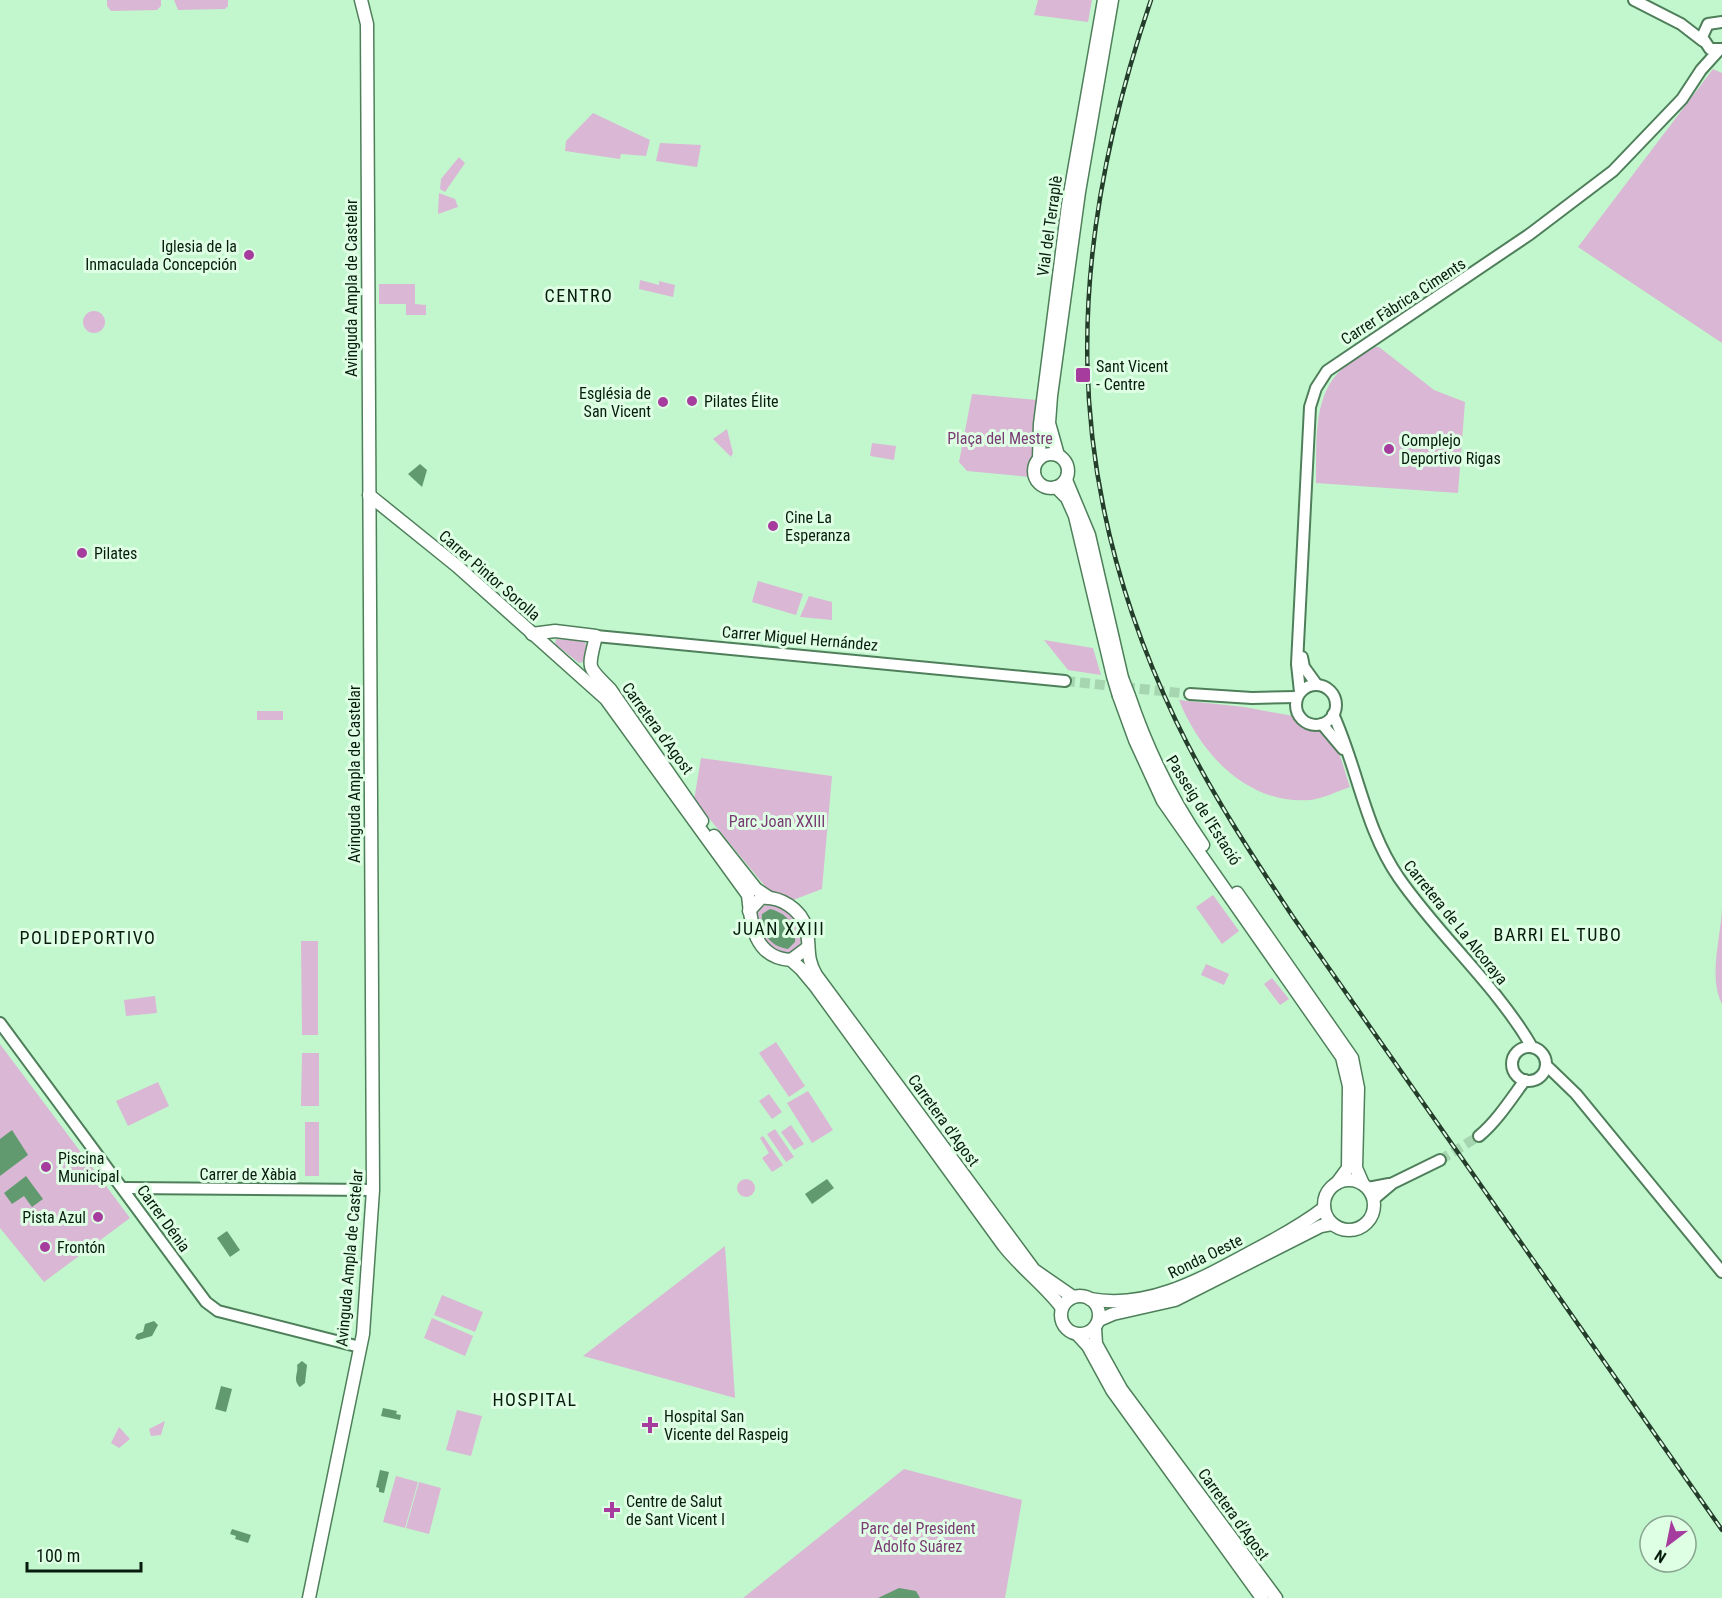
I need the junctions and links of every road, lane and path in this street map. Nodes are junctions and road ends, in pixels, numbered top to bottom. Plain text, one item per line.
1 (361, 0) edge
2 (1104, 0) edge
3 (1112, 0) edge
4 (1637, 1) edge
5 (1722, 22) edge
6 (1681, 24) junction
7 (1708, 24) junction
8 (1703, 42) junction
9 (1721, 50) edge
10 (1701, 70) junction
11 (1058, 455) junction
12 (1039, 459) junction
13 (1061, 483) junction
14 (369, 495) junction
15 (555, 631) junction
16 (532, 634) junction
17 (596, 636) junction
18 (1299, 645) junction
19 (548, 646) junction
20 (590, 663) junction
21 (573, 668) junction
22 (1065, 681) tunnel mouth
23 (585, 682) joint
24 (1317, 685) junction
25 (1190, 694) tunnel mouth
26 (1299, 694) junction
27 (1124, 696) junction
28 (1252, 698) junction
29 (1298, 714) junction
30 (1333, 714) junction
31 (1322, 724) junction
32 (1353, 764) junction
33 (768, 897) junction
34 (750, 915) junction
35 (807, 948) junction
36 (790, 960) junction
37 (1316, 1020) joint
38 (0, 1023) edge
39 (1526, 1047) junction
40 (1547, 1066) junction
41 (1541, 1077) junction
42 (1521, 1078) junction
43 (1563, 1084) junction
44 (905, 1104) junction
45 (1479, 1136) tunnel mouth
46 (1440, 1160) tunnel mouth
47 (1337, 1183) junction
48 (124, 1188) junction
49 (1368, 1190) junction
50 (373, 1191) junction
51 (1324, 1208) junction
52 (1332, 1224) junction
53 (1722, 1272) edge
54 (1073, 1297) junction
55 (1090, 1299) junction
56 (1062, 1308) junction
57 (1097, 1324) junction
58 (1077, 1334) junction
59 (360, 1347) junction
60 (309, 1598) edge
61 (1262, 1598) edge
62 (1276, 1598) edge

1 - 14 main road, Avinguda Ampla de Castelar
2 - 12 main road, Vial del Terraplè
3 - 11 main road, Vial del Terraplè
4 - 6 street
5 - 7 street
6 - 7 street
6 - 8 street
7 - 8 street, Carrer Fàbrica Ciments
8 - 9 street
8 - 10 street, Carrer Fàbrica Ciments
9 - 10 street, Carrer Fàbrica Ciments
10 - 18 street, Carrer Fàbrica Ciments
11 - 12 main road
11 - 13 main road
12 - 13 main road
13 - 27 main road, Passeig de l'Estació, bridge
14 - 16 main road, Carrer Pintor Sorolla
14 - 50 main road, Avinguda Ampla de Castelar
15 - 16 main road, Carrer Miguel Hernández
15 - 17 main road, Carrer Miguel Hernández
15 - 19 main road
16 - 19 main road, Carrer Pintor Sorolla
17 - 20 main road
17 - 22 street, Carrer Miguel Hernández
18 - 24 street, Carrer Fàbrica Ciments
18 - 26 street, Carrer Fàbrica Ciments
19 - 21 main road, Carrer Pintor Sorolla
20 - 21 main road
20 - 33 main road, Carretera d'Agost
21 - 23 main road, Carrer Pintor Sorolla
23 - 34 main road, Carretera d'Agost
24 - 26 street
24 - 30 street
25 - 28 street
26 - 28 street
26 - 29 street
27 - 37 main road, Passeig de l'Estació
27 - 49 main road, Passeig de l'Estació
28 - 29 street
29 - 31 street
30 - 31 street
30 - 32 street, Carretera de La Alcoraya
31 - 32 street, Carretera de La Alcoraya
32 - 39 street, Carretera de La Alcoraya
33 - 34 main road
33 - 35 main road
34 - 36 main road
35 - 36 main road
35 - 44 main road, Carretera d'Agost
36 - 44 main road, Carretera d'Agost
37 - 47 main road, Ronda Oeste
38 - 48 street, Carrer Dénia
39 - 40 street
39 - 42 street
40 - 41 street
40 - 43 street
41 - 42 street
41 - 43 street
42 - 45 street
43 - 53 street
44 - 54 main road, Carretera d'Agost
44 - 56 main road, Carretera d'Agost
46 - 49 street
47 - 49 main road
47 - 51 main road, Ronda Oeste
48 - 50 street, Carrer de Xàbia
48 - 59 street, Carrer Dénia
49 - 52 main road, Ronda Oeste
50 - 59 main road, Avinguda Ampla de Castelar
51 - 52 main road
51 - 55 main road, Ronda Oeste
52 - 57 main road, Ronda Oeste
54 - 55 main road
54 - 56 main road
55 - 57 main road
56 - 58 main road
57 - 58 main road
57 - 62 main road, Carretera d'Agost
58 - 61 main road, Carretera d'Agost
59 - 60 main road, Avinguda Ampla de Castelar

